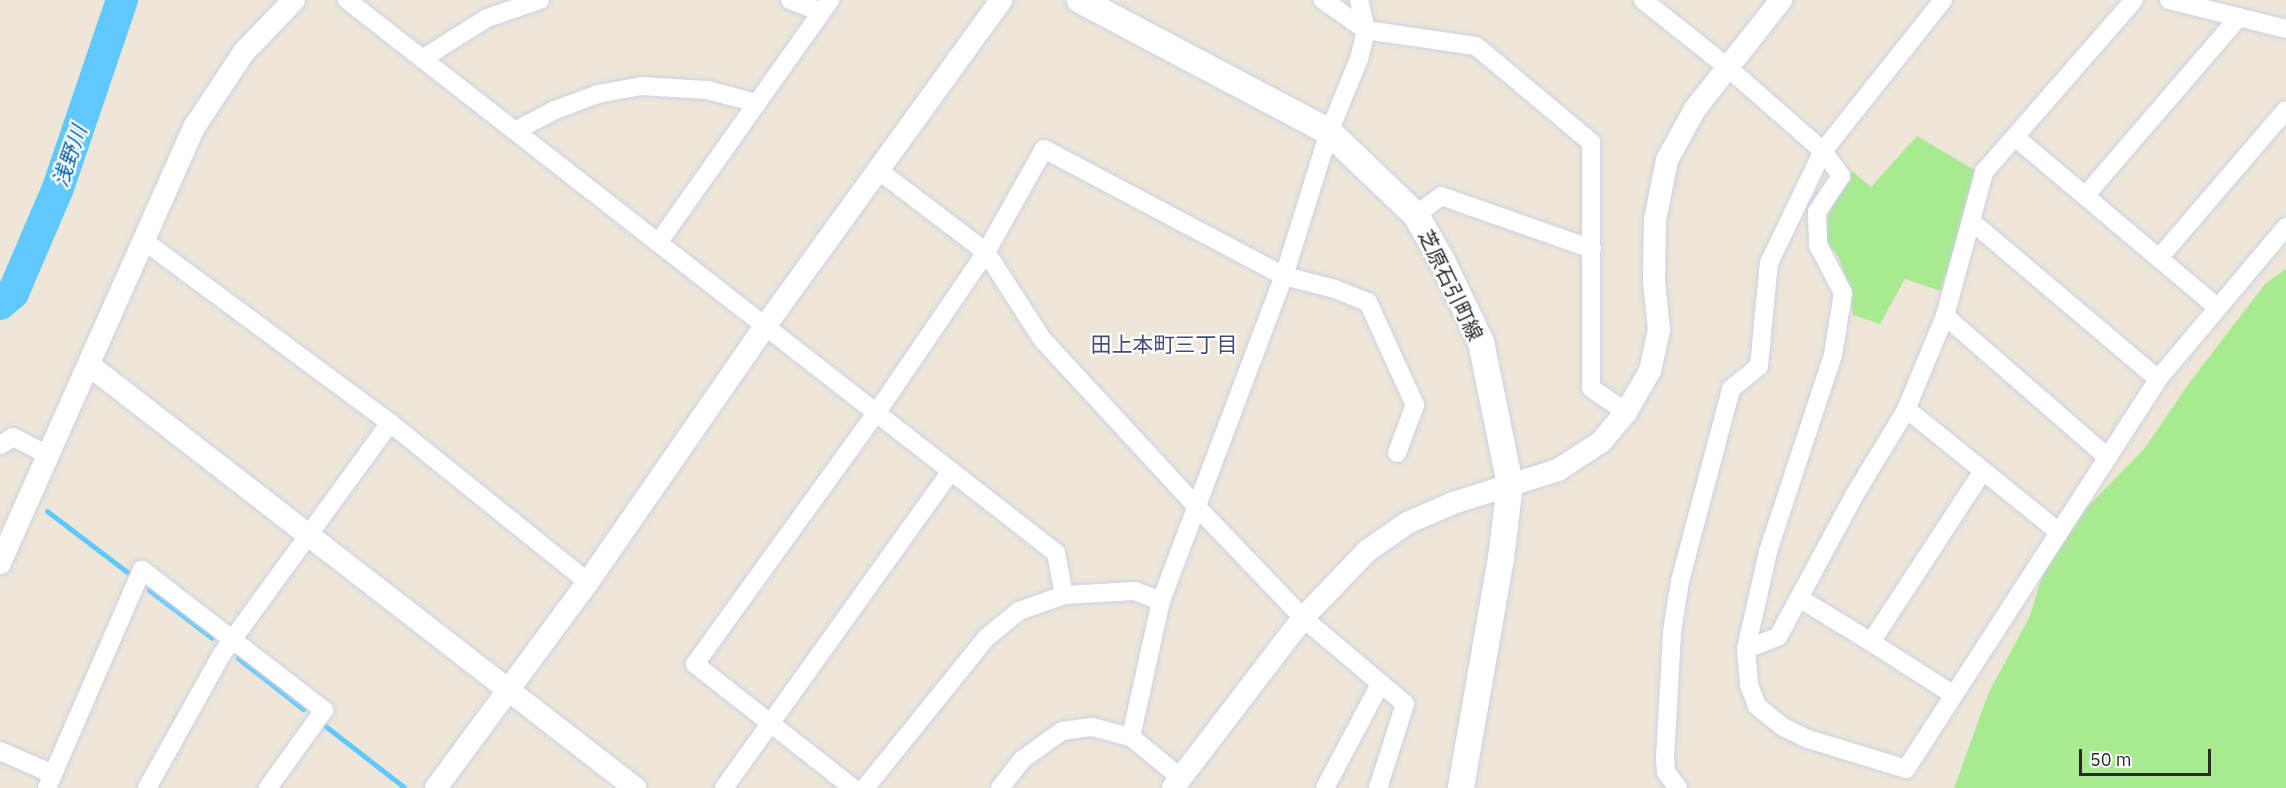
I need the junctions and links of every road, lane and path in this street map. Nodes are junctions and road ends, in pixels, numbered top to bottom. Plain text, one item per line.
1 (294, 0) edge
2 (347, 0) edge
3 (540, 0) edge
4 (790, 0) edge
5 (1001, 0) edge
6 (1080, 0) edge
7 (1323, 0) edge
8 (1359, 0) edge
9 (1642, 0) edge
10 (1781, 0) edge
11 (1943, 0) edge
12 (2134, 0) edge
13 (2169, 0) edge
14 (826, 6) edge
15 (2239, 17) junction
16 (2286, 29) edge
17 (1366, 30) junction
18 (422, 59) junction
19 (1726, 66) junction
20 (757, 104) junction
21 (2286, 110) edge
22 (515, 131) junction
23 (1329, 132) junction
24 (2015, 137) junction
25 (1823, 151) junction
26 (878, 170) junction
27 (2085, 196) junction
28 (1416, 214) junction
29 (1971, 221) junction
30 (2286, 227) edge
31 (143, 240) junction
32 (658, 243) junction
33 (1592, 249) junction
34 (986, 252) junction
35 (2159, 258) junction
36 (1284, 276) junction
37 (2217, 307) junction
38 (1945, 316) junction
39 (765, 325) junction
40 (89, 365) junction
41 (2158, 379) junction
42 (877, 412) junction
43 (1626, 412) junction
44 (1905, 412) junction
45 (390, 423) junction
46 (0, 445) edge
47 (1397, 453) dead end
48 (48, 455) junction
49 (2107, 457) junction
50 (951, 471) junction
51 (1983, 471) junction
52 (1510, 484) junction
53 (1198, 508) junction
54 (2058, 531) junction
55 (309, 533) junction
56 (0, 563) edge
57 (588, 582) junction
58 (1064, 595) junction
59 (1799, 598) junction
60 (1161, 601) junction
61 (1304, 618) junction
62 (232, 639) junction
63 (1871, 642) junction
64 (1746, 649) junction
65 (1380, 684) junction
66 (507, 689) junction
67 (1954, 695) junction
68 (771, 724) junction
69 (1131, 737) junction
70 (0, 751) edge
71 (50, 781) edge
72 (1177, 783) edge
73 (147, 788) edge
74 (268, 788) edge
75 (436, 788) edge
76 (635, 788) edge
77 (724, 788) edge
78 (853, 788) edge
79 (865, 788) edge
80 (1000, 788) edge
81 (1325, 788) edge
82 (1378, 788) edge
83 (1461, 788) edge
84 (1678, 788) edge

1 - 31 street
2 - 18 street
3 - 18 street
4 - 14 street
5 - 26 street
6 - 23 main road, 芝原石引町線
7 - 17 street
8 - 17 street
9 - 19 street
10 - 19 street
11 - 25 street
12 - 24 street
13 - 15 street
14 - 20 street
15 - 16 street
15 - 27 street
17 - 23 street
17 - 33 street
18 - 22 street
19 - 25 street
19 - 43 street
20 - 22 street
20 - 32 street
21 - 35 street
22 - 32 street
23 - 28 main road, 芝原石引町線
23 - 36 street
24 - 27 street
24 - 29 street
25 - 64 street
25 - 84 street
26 - 34 street
26 - 39 street
27 - 35 street
28 - 33 street
28 - 52 main road, 芝原石引町線
29 - 38 street
29 - 41 street
30 - 37 street
31 - 40 street
31 - 45 street
32 - 39 street
33 - 43 street
34 - 36 street
34 - 42 street
34 - 53 street
35 - 37 street
36 - 47 street
36 - 53 street
37 - 41 street
38 - 44 street
38 - 49 street
39 - 42 street
39 - 57 street
40 - 48 street
40 - 55 street
41 - 49 street
42 - 50 street
42 - 68 street
43 - 52 street
44 - 51 street
44 - 59 street
45 - 55 street
45 - 57 street
46 - 48 street
48 - 56 street
49 - 54 street
50 - 58 street
50 - 68 street
51 - 54 street
51 - 63 street
52 - 61 street
52 - 83 main road, 芝原石引町線
53 - 60 street
53 - 61 street
54 - 67 street
55 - 62 street
55 - 66 street
57 - 66 street
58 - 60 street
58 - 79 street
59 - 63 street
59 - 64 street
60 - 69 street
61 - 65 street
61 - 72 street
62 - 71 street
62 - 73 street
62 - 74 street
63 - 67 street
64 - 67 street
65 - 81 street
65 - 82 street
66 - 75 street
66 - 76 street
68 - 77 street
68 - 78 street
69 - 72 street
69 - 80 street
70 - 71 street

